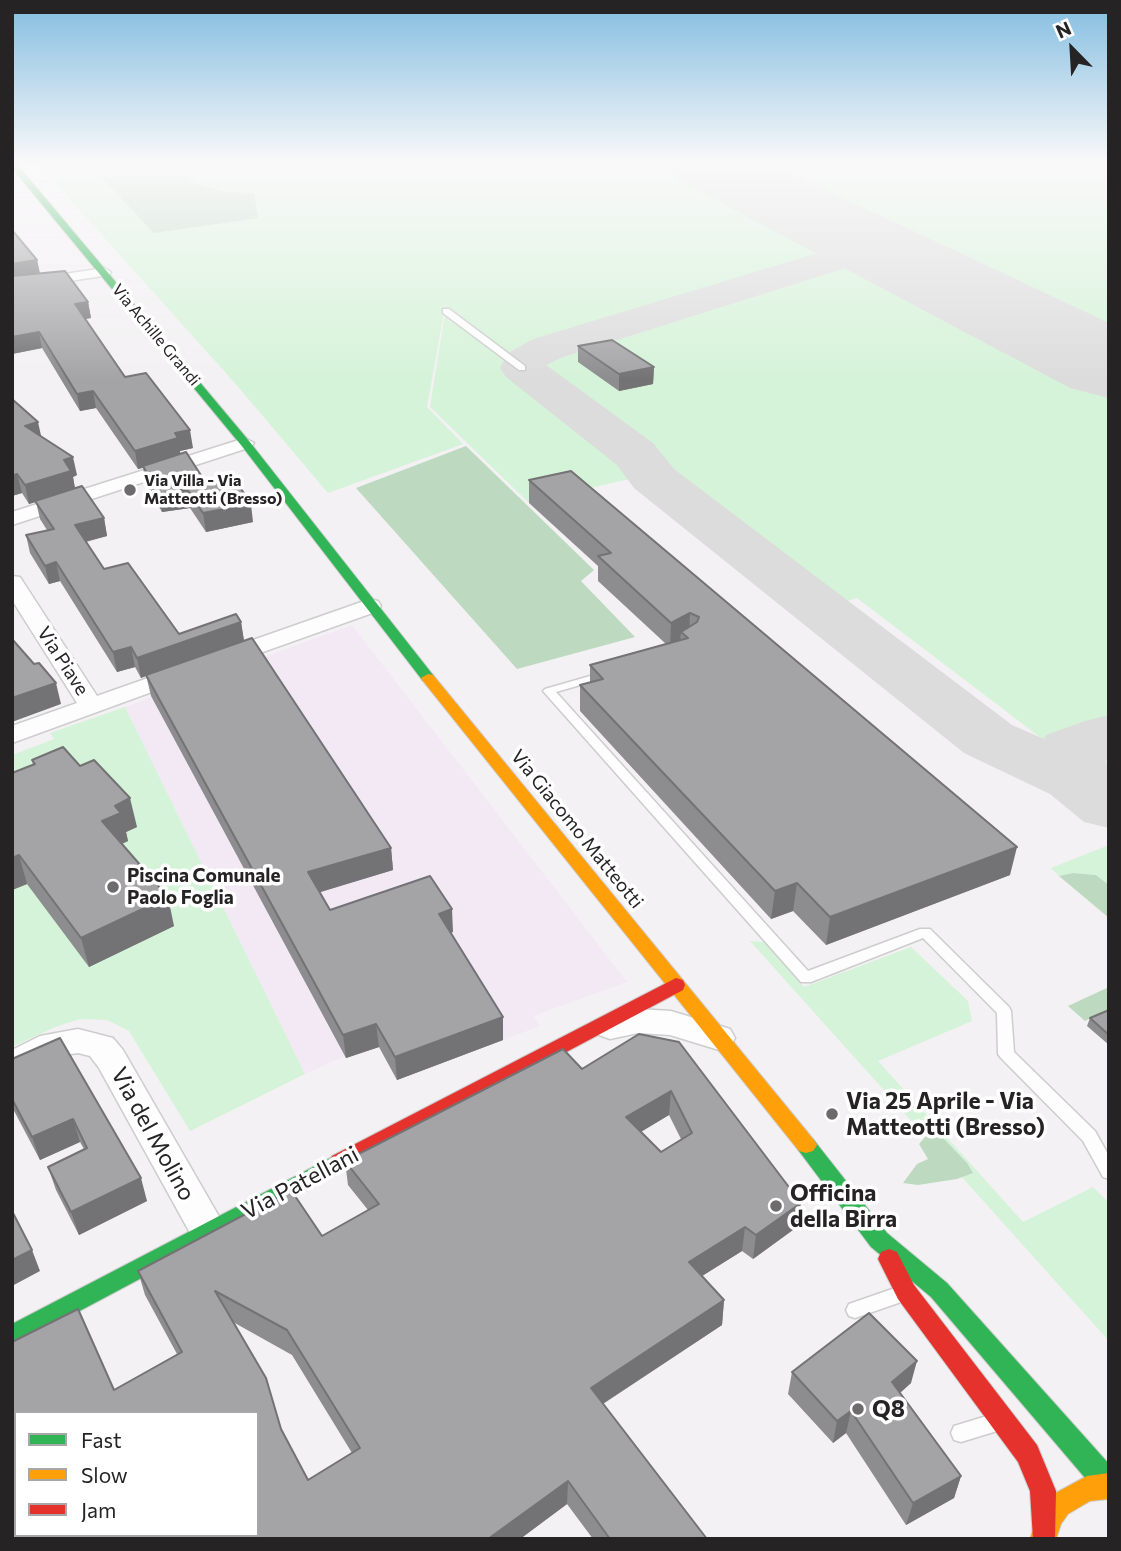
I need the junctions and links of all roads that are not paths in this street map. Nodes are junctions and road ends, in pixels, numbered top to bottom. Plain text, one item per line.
1 (73, 235) edge
2 (104, 272) junction
3 (12, 286) edge
4 (446, 311) dead end
5 (522, 368) dead end
6 (245, 443) junction
7 (12, 519) edge
8 (12, 582) edge
9 (370, 606) junction
10 (615, 672) edge
11 (91, 705) junction
12 (12, 735) edge
13 (676, 985) junction
14 (587, 1031) junction
15 (719, 1038) junction
16 (12, 1064) edge
17 (1109, 1172) edge
18 (208, 1231) junction
19 (878, 1240) junction
20 (906, 1292) junction
21 (855, 1310) dead end
22 (12, 1336) edge
23 (1005, 1420) junction
24 (961, 1433) dead end
25 (1109, 1479) edge
26 (1109, 1486) edge
27 (1043, 1536) edge

1 - 2 street, Via Achille Grandi
2 - 3 street
2 - 6 street, Via Achille Grandi
4 - 5 lane
6 - 7 street
6 - 9 street, Via Giacomo Matteotti
8 - 11 street, Via Piave
9 - 11 street
9 - 13 street, Via Giacomo Matteotti
10 - 17 lane
11 - 12 street
13 - 14 street, Via Patellani
13 - 15 street, Via Giacomo Matteotti
14 - 15 street, Via Patellani
14 - 18 street, Via Patellani
15 - 19 street, Via Giacomo Matteotti
16 - 18 street, Via del Molino
18 - 22 street, Via Patellani
19 - 20 street, Via Giacomo Matteotti
19 - 25 street, Via Giacomo Matteotti
20 - 21 lane
20 - 23 street, Via Giacomo Matteotti
23 - 24 lane
23 - 27 street, Via Giacomo Matteotti
26 - 27 street

